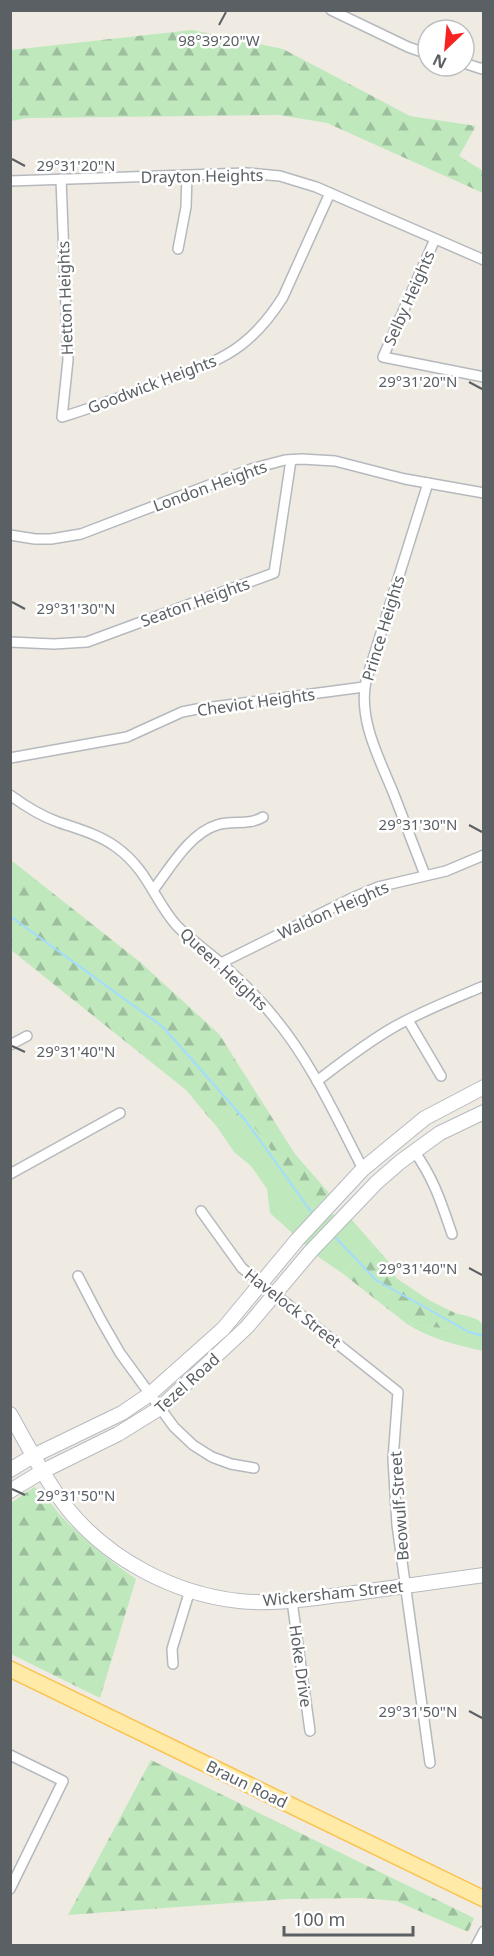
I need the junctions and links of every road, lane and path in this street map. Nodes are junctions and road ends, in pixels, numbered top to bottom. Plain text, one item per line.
1 (331, 10) edge
2 (416, 49) edge
3 (187, 175) junction
4 (61, 179) junction
5 (10, 181) edge
6 (330, 193) junction
7 (435, 238) junction
8 (178, 249) dead end
9 (483, 260) edge
10 (483, 377) edge
11 (62, 417) joint
12 (291, 460) junction
13 (428, 483) junction
14 (483, 493) edge
15 (10, 535) edge
16 (10, 642) edge
17 (364, 687) junction
18 (10, 758) edge
19 (10, 795) edge
20 (263, 818) dead end
21 (483, 855) edge
22 (425, 875) junction
23 (154, 889) junction
24 (220, 963) junction
25 (483, 986) edge
26 (408, 1020) junction
27 (27, 1036) dead end
28 (10, 1045) edge
29 (441, 1076) dead end
30 (317, 1081) junction
31 (483, 1087) edge
32 (483, 1112) edge
33 (120, 1113) dead end
34 (414, 1151) junction
35 (363, 1169) junction
36 (10, 1173) edge
37 (201, 1211) dead end
38 (316, 1219) junction
39 (328, 1232) junction
40 (452, 1234) dead end
41 (78, 1276) dead end
42 (263, 1283) junction
43 (276, 1293) junction
44 (398, 1392) joint
45 (150, 1394) junction
46 (160, 1408) junction
47 (10, 1414) edge
48 (33, 1456) junction
49 (254, 1468) dead end
50 (10, 1470) edge
51 (43, 1471) junction
52 (10, 1491) edge
53 (483, 1575) edge
54 (406, 1586) junction
55 (190, 1590) junction
56 (292, 1601) junction
57 (173, 1664) dead end
58 (10, 1669) edge
59 (310, 1731) dead end
60 (10, 1755) edge
61 (430, 1763) dead end
62 (10, 1889) edge
63 (483, 1899) edge
64 (483, 1930) edge
65 (476, 1946) edge

1 - 2 street
3 - 4 street, Drayton Heights
3 - 6 street, Drayton Heights
3 - 8 street
4 - 5 street, Drayton Heights
4 - 11 street, Hetton Heights
6 - 7 street, Drayton Heights
6 - 11 street, Goodwick Heights
7 - 9 street, Drayton Heights
7 - 10 street, Selby Heights
12 - 13 street, London Heights
12 - 15 street, London Heights
12 - 16 street, Seaton Heights
13 - 14 street, London Heights
13 - 17 street, Prince Heights
17 - 18 street, Cheviot Heights
17 - 22 street, Prince Heights
19 - 23 street, Queen Heights
20 - 23 street
21 - 22 street, Waldon Heights
22 - 24 street, Waldon Heights
23 - 24 street, Queen Heights
24 - 30 street, Queen Heights
25 - 26 street
26 - 29 street
26 - 30 street
27 - 28 street
30 - 35 street, Queen Heights
31 - 35 main road, Tezel Road
32 - 34 main road, Tezel Road
33 - 36 street
34 - 39 main road, Tezel Road
34 - 40 street
35 - 38 main road, Tezel Road
37 - 42 street, Havelock Street
38 - 39 street
38 - 42 main road, Tezel Road
39 - 43 main road, Tezel Road
41 - 45 street
42 - 43 street, Havelock Street
42 - 45 main road, Tezel Road
43 - 44 street, Havelock Street
43 - 46 main road, Tezel Road
44 - 54 street, Beowulf Street
45 - 46 street
45 - 48 main road, Tezel Road
46 - 49 street
46 - 51 main road, Tezel Road
47 - 48 main road, Wickersham Street
48 - 50 main road, Tezel Road
48 - 51 main road, Wickersham Street
51 - 52 main road, Tezel Road
51 - 55 main road, Wickersham Street
53 - 54 main road, Wickersham Street
54 - 56 main road, Wickersham Street
54 - 61 street, Beowulf Street
55 - 56 main road, Wickersham Street
55 - 57 street
56 - 59 street, Hoke Drive
58 - 63 main road, Braun Road
60 - 62 street
64 - 65 street

